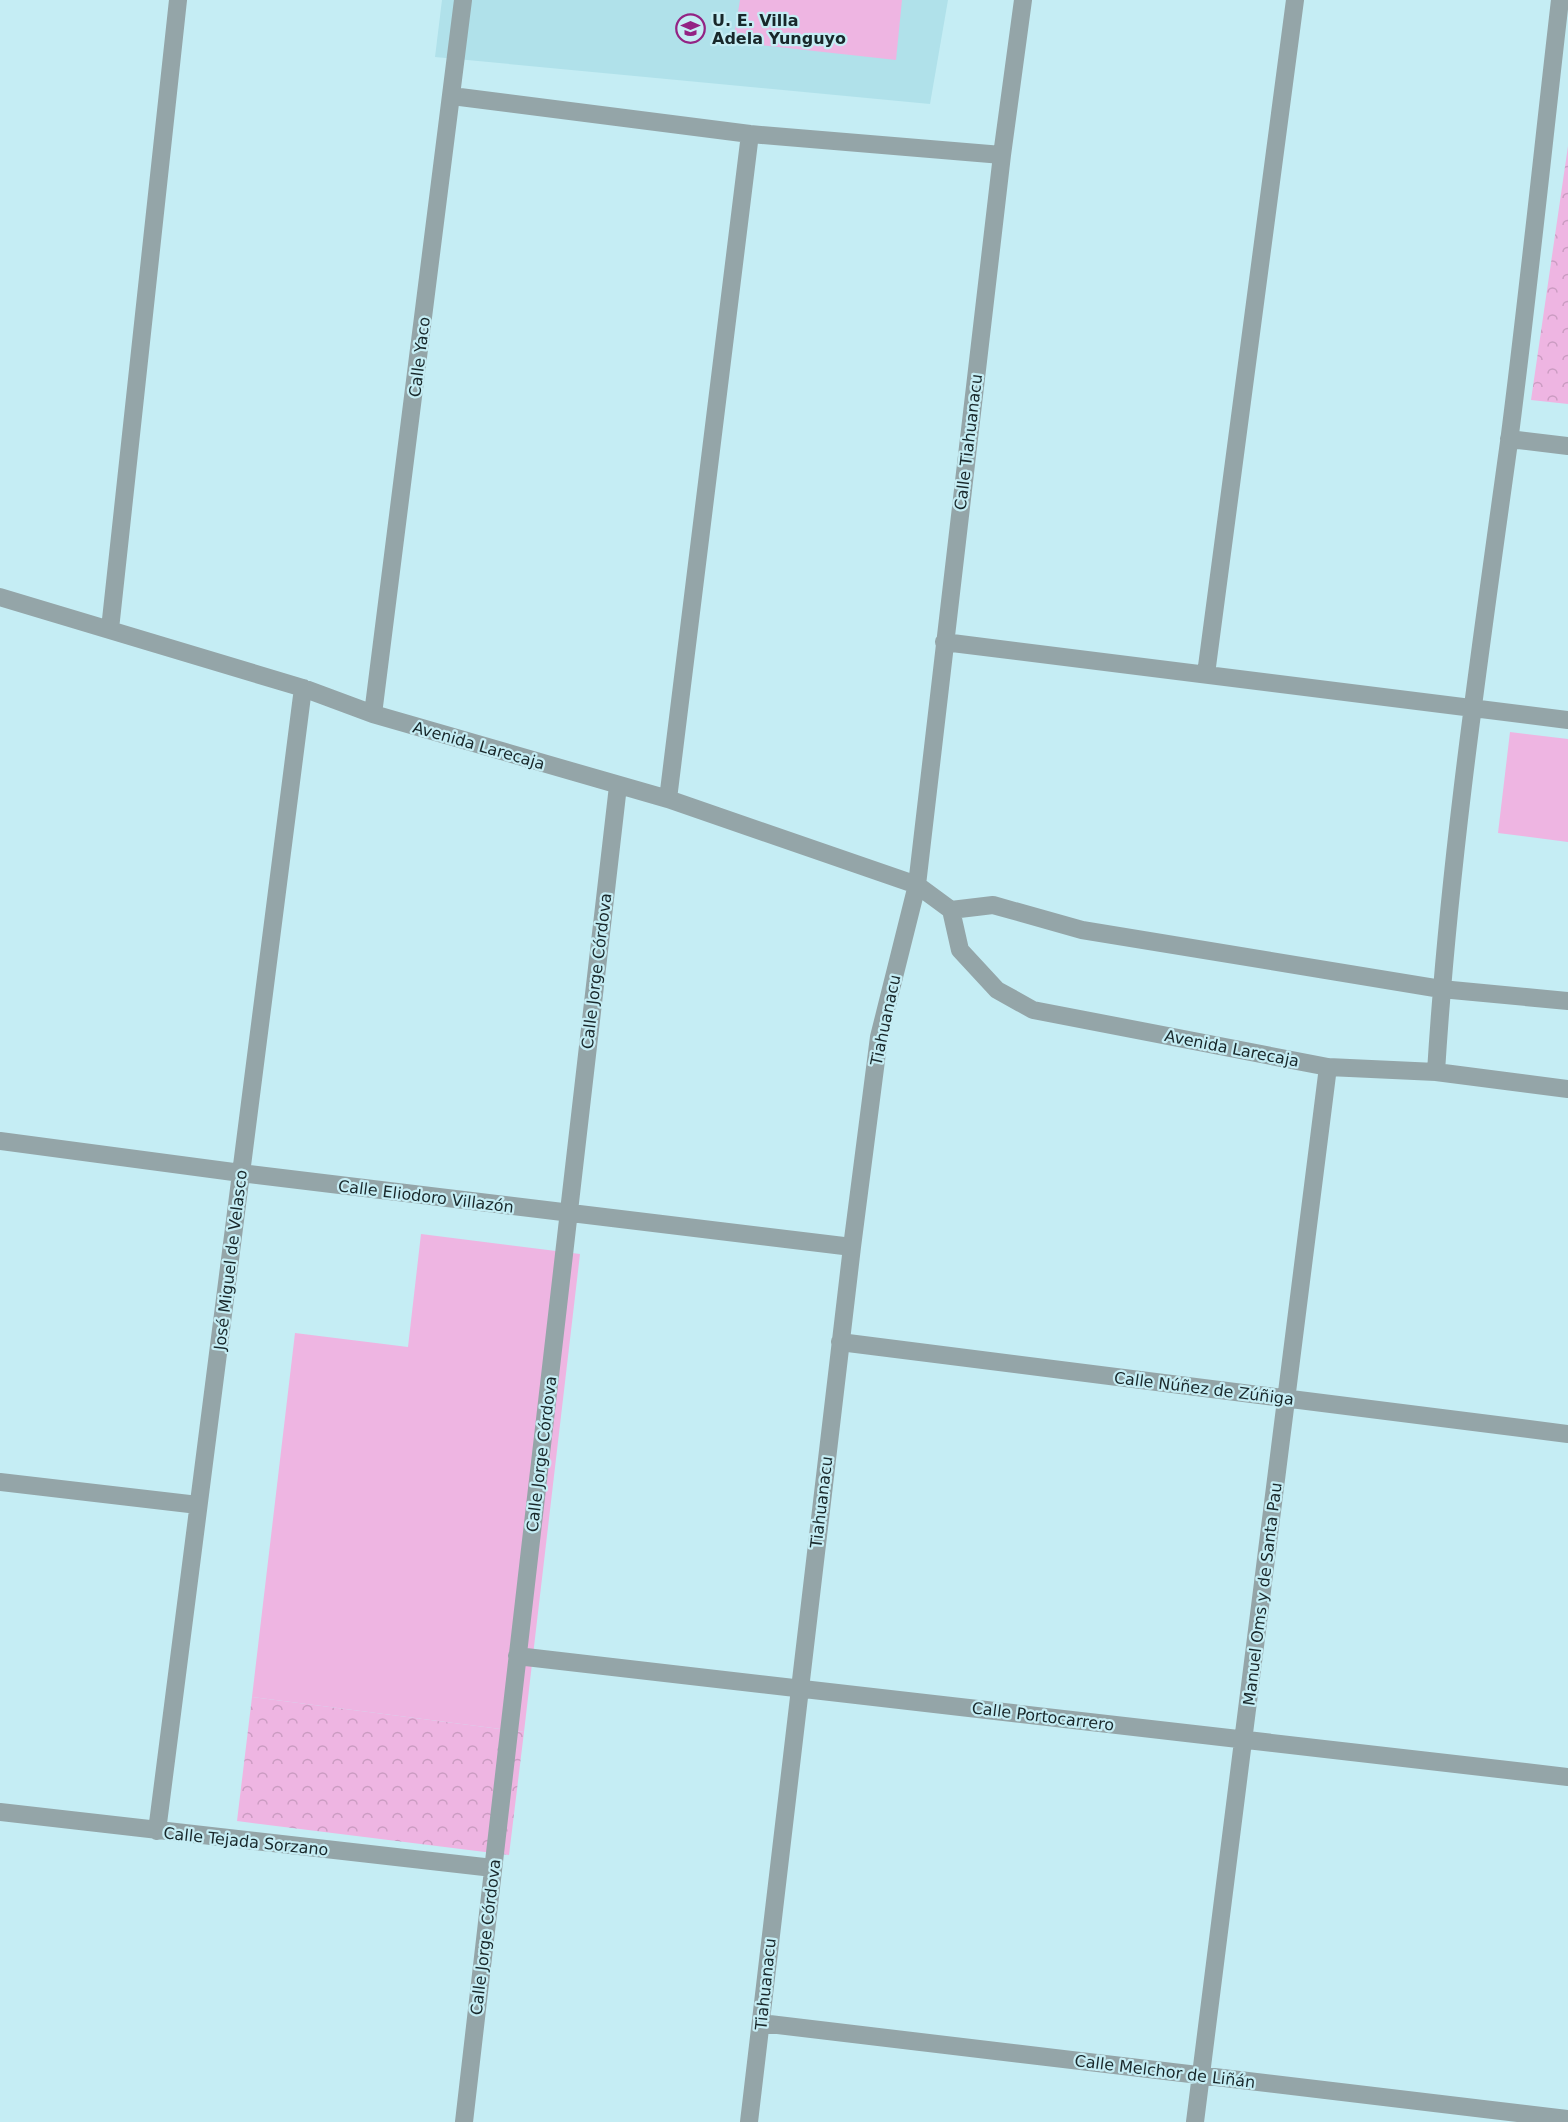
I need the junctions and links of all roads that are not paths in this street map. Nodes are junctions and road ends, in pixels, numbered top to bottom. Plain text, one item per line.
1 (178, 0) edge
2 (463, 0) edge
3 (1023, 0) edge
4 (1295, 0) edge
5 (1560, 0) edge
6 (452, 96) junction
7 (750, 134) junction
8 (1002, 155) junction
9 (1509, 439) junction
10 (1568, 446) edge
11 (0, 597) edge
12 (110, 629) junction
13 (944, 642) junction
14 (1206, 674) junction
15 (303, 688) junction
16 (1471, 710) junction
17 (373, 714) junction
18 (1568, 720) edge
19 (618, 786) junction
20 (668, 799) junction
21 (917, 885) junction
22 (951, 910) junction
23 (1441, 989) junction
24 (1568, 1001) edge
25 (1328, 1067) junction
26 (1436, 1072) junction
27 (1568, 1089) edge
28 (0, 1141) edge
29 (241, 1173) junction
30 (568, 1213) junction
31 (852, 1246) junction
32 (840, 1342) junction
33 (1286, 1398) junction
34 (1568, 1434) edge
35 (0, 1482) edge
36 (198, 1505) junction
37 (517, 1656) junction
38 (799, 1688) junction
39 (1243, 1739) junction
40 (1568, 1777) edge
41 (0, 1812) edge
42 (157, 1831) junction
43 (493, 1868) junction
44 (761, 2023) junction
45 (1201, 2075) junction
46 (1568, 2119) edge
47 (464, 2122) edge
48 (749, 2122) edge
49 (1195, 2122) edge

1 - 12 street
2 - 6 street, Calle Yaco
3 - 8 street, Calle Tiahuanacu
4 - 14 street
5 - 9 street
6 - 7 street
6 - 17 street, Calle Yaco
7 - 8 street
7 - 20 street
8 - 13 street, Calle Tiahuanacu
9 - 10 street
9 - 16 street
11 - 12 street, Avenida Larecaja
12 - 15 street, Avenida Larecaja
13 - 14 street
13 - 21 street, Calle Tiahuanacu
14 - 16 street
15 - 17 street, Avenida Larecaja
15 - 29 street, José Miguel de Velasco
16 - 18 street
16 - 23 street
17 - 19 street, Avenida Larecaja
19 - 20 street, Avenida Larecaja
19 - 30 street, Calle Jorge Córdova
20 - 21 street, Avenida Larecaja
21 - 22 street, Avenida Larecaja
21 - 31 street, Tiahuanacu
22 - 23 street
22 - 25 street, Avenida Larecaja
23 - 24 street
23 - 26 street
25 - 26 street, Avenida Larecaja
25 - 33 street, Manuel Oms y de Santa Pau
26 - 27 street, Avenida Larecaja
28 - 29 street, Calle Eliodoro Villazón
29 - 30 street, Calle Eliodoro Villazón
29 - 36 street, José Miguel de Velasco
30 - 31 street, Calle Eliodoro Villazón
30 - 37 street, Calle Jorge Córdova
31 - 32 street, Tiahuanacu
32 - 33 street, Calle Núñez de Zúñiga
32 - 38 street, Tiahuanacu
33 - 34 street, Calle Núñez de Zúñiga
33 - 39 street, Manuel Oms y de Santa Pau
35 - 36 street
36 - 42 street, José Miguel de Velasco
37 - 38 street, Calle Portocarrero
37 - 43 street, Calle Jorge Córdova
38 - 39 street, Calle Portocarrero
38 - 44 street, Tiahuanacu
39 - 40 street, Calle Portocarrero
39 - 45 street, Manuel Oms y de Santa Pau
41 - 42 street, Calle Tejada Sorzano
42 - 43 street, Calle Tejada Sorzano
43 - 47 street, Calle Jorge Córdova
44 - 45 street, Calle Melchor de Liñán
44 - 48 street, Tiahuanacu
45 - 46 street, Calle Melchor de Liñán
45 - 49 street, Manuel Oms y de Santa Pau

